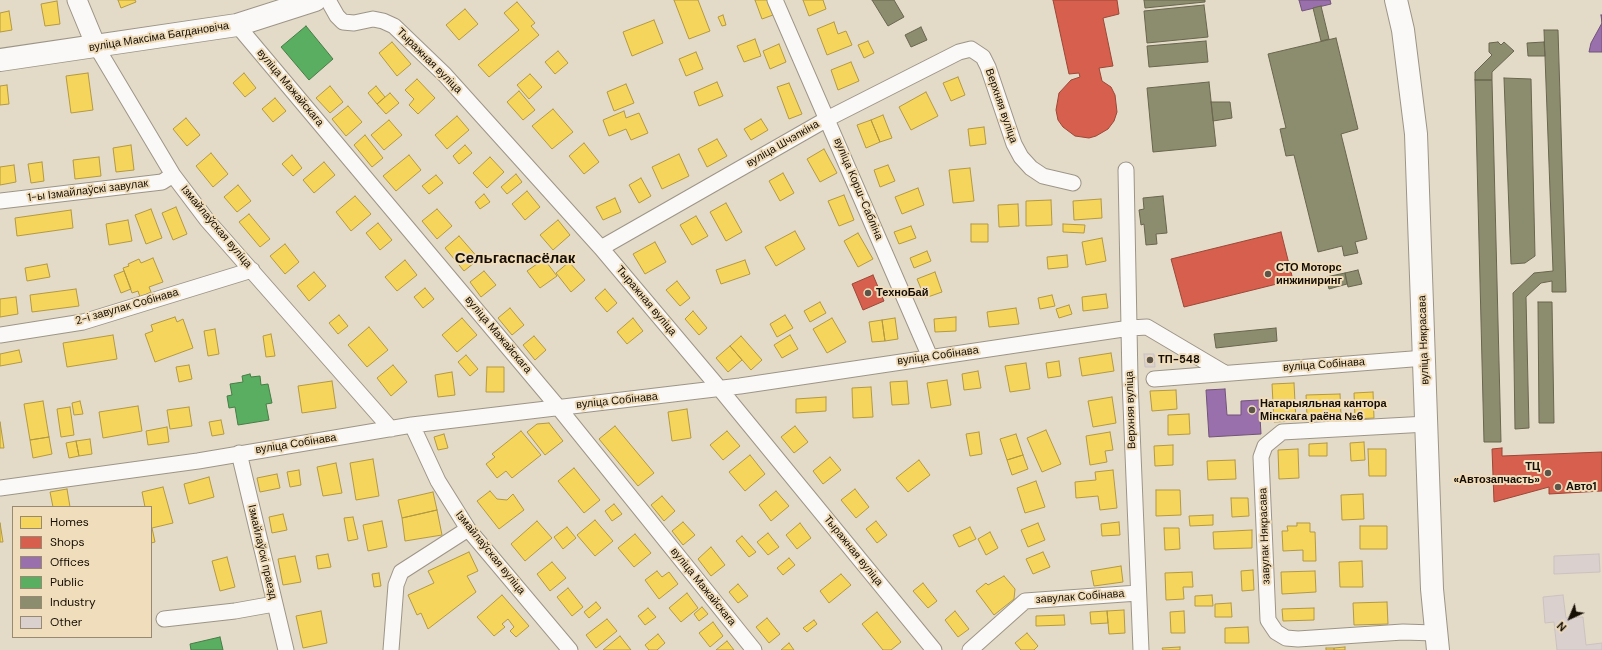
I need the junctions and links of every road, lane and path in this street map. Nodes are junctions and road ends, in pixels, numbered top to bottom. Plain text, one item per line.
1 (77, 0) edge
2 (315, 0) edge
3 (328, 0) edge
4 (775, 0) edge
5 (1396, 0) edge
6 (1403, 0) edge
7 (237, 25) junction
8 (1403, 30) junction
9 (96, 46) junction
10 (971, 49) joint
11 (0, 60) edge
12 (827, 119) junction
13 (1126, 170) dead end
14 (173, 175) junction
15 (1073, 183) dead end
16 (0, 201) edge
17 (601, 248) junction
18 (252, 270) junction
19 (1130, 328) junction
20 (0, 334) edge
21 (930, 357) junction
22 (1425, 358) junction
23 (1223, 372) junction
24 (1154, 379) dead end
25 (720, 389) junction
26 (558, 407) junction
27 (1427, 424) junction
28 (412, 425) junction
29 (391, 429) junction
30 (239, 453) junction
31 (0, 488) edge
32 (468, 529) junction
33 (1138, 592) junction
34 (274, 604) junction
35 (164, 619) dead end
36 (1437, 641) edge
37 (286, 650) edge
38 (391, 650) edge
39 (569, 650) edge
40 (754, 650) edge
41 (934, 650) edge
42 (970, 650) edge
43 (1141, 650) edge

1 - 9 street, Ізмайлаўская вуліца
2 - 7 main road, вуліца Максіма Багдановіча
3 - 17 street, Тыражная вуліца
4 - 12 street, вуліца Корш-Сабліна
5 - 8 main road, вуліца Някрасава
6 - 8 main road, вуліца Някрасава
7 - 9 main road, вуліца Максіма Багдановіча
7 - 26 street, вуліца Мажайскага
8 - 22 main road, вуліца Някрасава
9 - 11 main road, вуліца Максіма Багдановіча
9 - 14 street, Ізмайлаўская вуліца
10 - 12 street, вуліца Шчэпкіна
10 - 15 street, Верхняя вуліца
12 - 17 street, вуліца Шчэпкіна
12 - 21 street, вуліца Корш-Сабліна
13 - 19 street, Верхняя вуліца
14 - 16 street, 1-ы Ізмайлаўскі завулак
14 - 18 street, Ізмайлаўская вуліца
17 - 25 street, Тыражная вуліца
18 - 20 street, 2-і завулак Собінава
18 - 29 street, Ізмайлаўская вуліца
19 - 21 street, вуліца Собінава
19 - 23 street, вуліца Собінава
19 - 33 street, Верхняя вуліца
21 - 25 street, вуліца Собінава
22 - 23 street, вуліца Собінава
22 - 27 main road, вуліца Някрасава
23 - 24 street, вуліца Собінава
25 - 26 street, вуліца Собінава
25 - 41 street, Тыражная вуліца
26 - 28 street, вуліца Собінава
26 - 40 street, вуліца Мажайскага
27 - 36 main road, вуліца Някрасава
27 - 36 street, завулак Някрасава
28 - 29 street, вуліца Собінава
28 - 32 street, Ізмайлаўская вуліца
29 - 30 street, вуліца Собінава
30 - 31 street, вуліца Собінава
30 - 34 street, Ізмайлаўскі праезд
32 - 38 street
32 - 39 street, Ізмайлаўская вуліца
33 - 42 street, завулак Собінава
33 - 43 street, Верхняя вуліца
34 - 35 street
34 - 37 street, Ізмайлаўскі праезд

